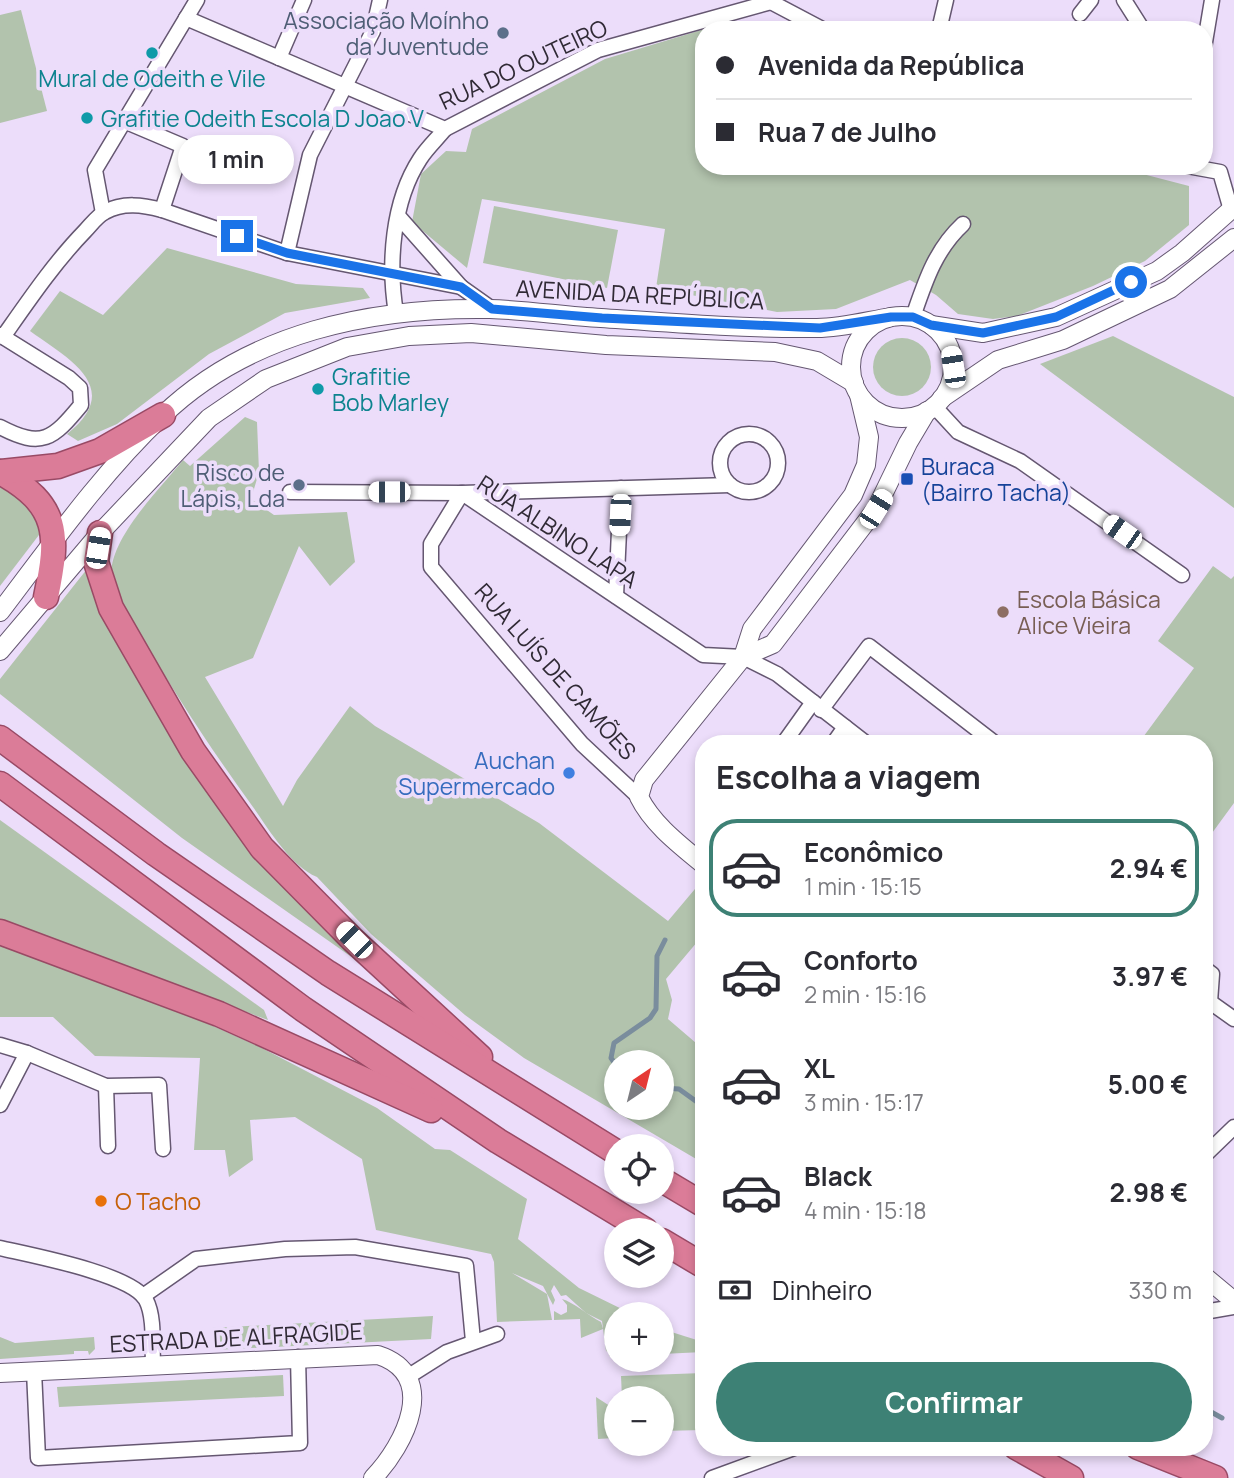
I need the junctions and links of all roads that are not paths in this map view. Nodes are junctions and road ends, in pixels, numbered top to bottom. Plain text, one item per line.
1 (197, 0) edge
2 (304, 0) edge
3 (380, 0) edge
4 (946, 0) edge
5 (1091, 0) edge
6 (1124, 0) edge
7 (1212, 0) edge
8 (771, 1) edge
9 (1080, 14) dead end
10 (186, 18) junction
11 (700, 21) edge
12 (808, 21) edge
13 (941, 21) edge
14 (1137, 21) edge
15 (1208, 21) edge
16 (695, 23) edge
17 (279, 58) junction
18 (347, 86) junction
19 (124, 121) junction
20 (445, 129) junction
21 (1227, 173) edge
22 (1232, 208) edge
23 (162, 210) junction
24 (103, 212) junction
25 (399, 217) junction
26 (963, 224) dead end
27 (1234, 238) edge
28 (287, 253) junction
29 (391, 274) junction
30 (461, 287) junction
31 (492, 309) junction
32 (396, 313) junction
33 (891, 317) junction
34 (913, 317) junction
35 (931, 325) junction
36 (2, 336) edge
37 (857, 389) junction
38 (934, 405) junction
39 (163, 415) junction
40 (0, 427) edge
41 (0, 472) edge
42 (730, 485) junction
43 (621, 488) junction
44 (290, 492) dead end
45 (462, 493) junction
46 (100, 533) junction
47 (54, 541) junction
48 (1182, 576) dead end
49 (616, 596) junction
50 (46, 597) junction
51 (0, 612) edge
52 (0, 651) edge
53 (743, 657) junction
54 (817, 706) junction
55 (845, 727) junction
56 (791, 735) edge
57 (839, 735) edge
58 (855, 735) edge
59 (984, 735) edge
60 (0, 738) edge
61 (0, 784) edge
62 (639, 797) junction
63 (695, 853) edge
64 (0, 932) edge
65 (1213, 1008) edge
66 (1234, 1019) edge
67 (0, 1045) edge
68 (27, 1053) junction
69 (106, 1086) junction
70 (513, 1090) junction
71 (0, 1105) edge
72 (1234, 1127) edge
73 (498, 1141) junction
74 (604, 1145) edge
75 (108, 1146) dead end
76 (1213, 1147) edge
77 (163, 1149) dead end
78 (674, 1187) edge
79 (695, 1200) edge
80 (625, 1218) edge
81 (0, 1248) edge
82 (674, 1248) edge
83 (695, 1261) edge
84 (1213, 1284) edge
85 (143, 1296) junction
86 (1234, 1301) edge
87 (1234, 1307) edge
88 (1213, 1310) edge
89 (497, 1334) dead end
90 (473, 1341) junction
91 (298, 1357) junction
92 (153, 1365) junction
93 (34, 1371) junction
94 (0, 1373) edge
95 (410, 1376) junction
96 (393, 1455) junction
97 (772, 1456) edge
98 (1032, 1456) edge
99 (1144, 1456) edge
100 (1160, 1456) edge
101 (373, 1478) edge
102 (393, 1478) edge
103 (712, 1478) edge
104 (1071, 1478) edge
105 (1181, 1478) edge
106 (1215, 1478) edge

1 - 10 street
2 - 17 street
3 - 18 street
4 - 13 street
5 - 9 street
6 - 14 street
7 - 15 street
8 - 11 street, RUA DO OUTEIRO
8 - 12 street
10 - 17 street, RUA DO OUTEIRO
10 - 19 street
16 - 20 street, RUA DO OUTEIRO
17 - 18 street, RUA DO OUTEIRO
18 - 20 street, RUA DO OUTEIRO
18 - 28 street
19 - 23 street
19 - 24 street
20 - 25 street
21 - 22 street
22 - 35 street
23 - 24 street
23 - 28 street
24 - 36 street
25 - 29 street
25 - 30 street
26 - 34 street
27 - 38 street
28 - 29 street
29 - 30 street
29 - 32 street
30 - 31 street
31 - 32 street, AVENIDA DA REPÚBLICA
31 - 33 street, AVENIDA DA REPÚBLICA
32 - 39 street, AVENIDA DA REPÚBLICA
33 - 34 street
33 - 37 street
34 - 35 street
35 - 38 street
36 - 40 street
37 - 38 street
37 - 46 street
37 - 53 street
38 - 48 street
38 - 53 street
39 - 41 highway
39 - 47 street, AVENIDA DA REPÚBLICA
41 - 47 highway
42 - 42 street
42 - 43 street
43 - 45 street
43 - 49 street
44 - 45 street, RUA ALBINO LAPA
45 - 49 street, RUA ALBINO LAPA
45 - 62 street, RUA LUÍS DE CAMÕES
46 - 50 street
46 - 70 highway
47 - 50 highway
47 - 51 street, AVENIDA DA REPÚBLICA
49 - 53 street, RUA ALBINO LAPA
50 - 52 street
53 - 54 street
53 - 62 street
54 - 55 street
54 - 56 street
54 - 59 street
55 - 57 street
55 - 58 street
60 - 70 highway
61 - 73 highway
62 - 63 street, RUA LUÍS DE CAMÕES
64 - 73 highway
65 - 66 street
67 - 68 street
68 - 69 street
68 - 71 street
69 - 75 street
69 - 77 street
70 - 74 highway
72 - 76 street
73 - 80 highway
78 - 79 highway
81 - 85 street
82 - 83 highway
84 - 86 street
85 - 90 street
85 - 92 street
87 - 88 street
89 - 90 street
90 - 95 street
91 - 92 street, ESTRADA DE ALFRAGIDE
91 - 93 street
91 - 95 street, ESTRADA DE ALFRAGIDE
92 - 93 street, ESTRADA DE ALFRAGIDE
93 - 94 street, ESTRADA DE ALFRAGIDE
95 - 96 street
96 - 101 street
96 - 102 street
97 - 103 street
98 - 104 highway
99 - 105 highway
100 - 106 highway

